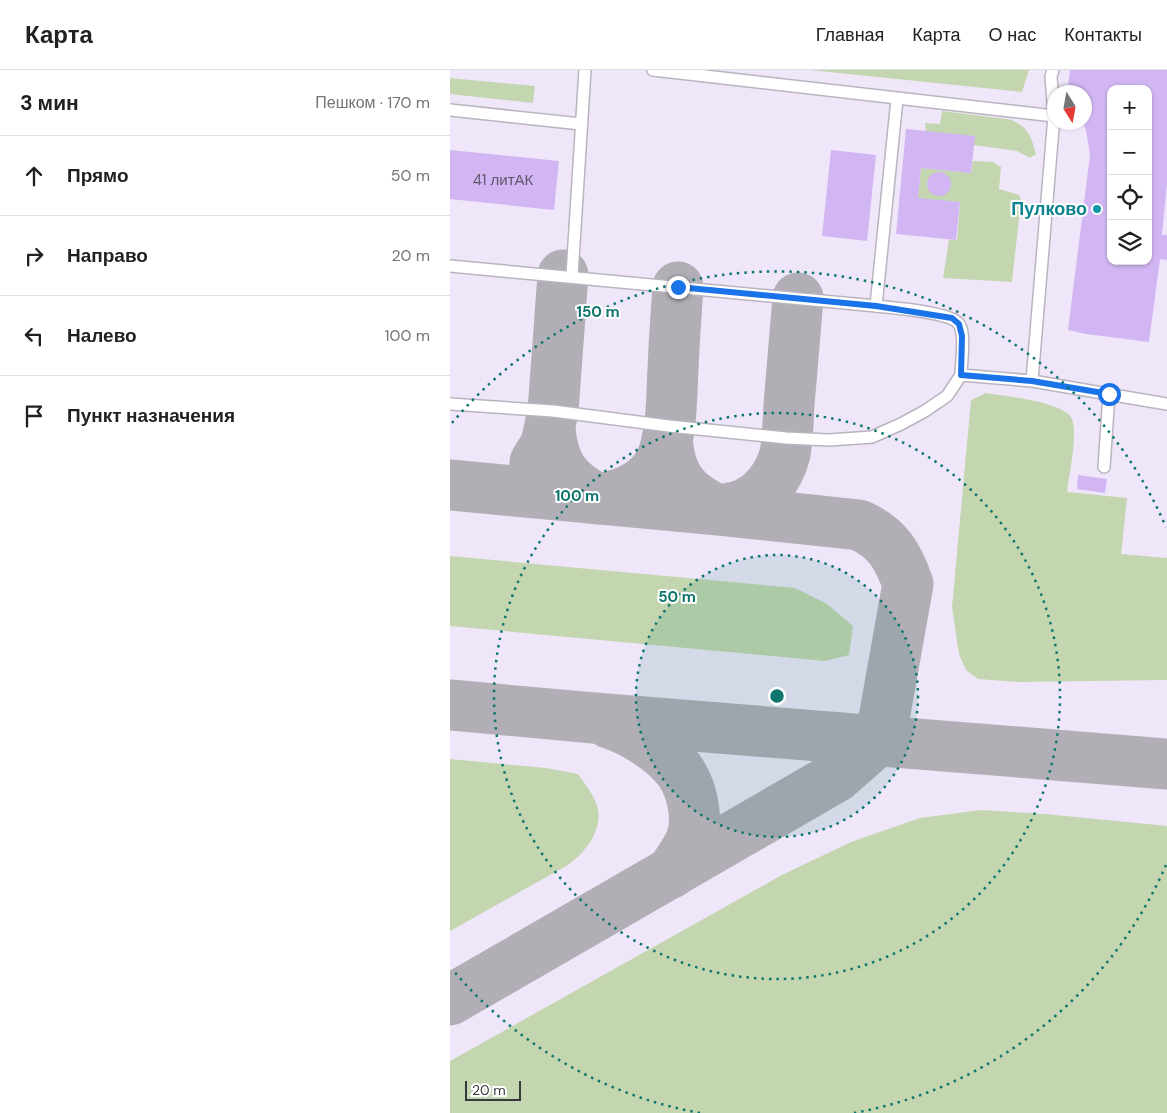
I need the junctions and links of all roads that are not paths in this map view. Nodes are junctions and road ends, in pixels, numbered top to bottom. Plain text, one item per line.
1 (585, 70) edge
2 (654, 70) edge
3 (1053, 70) edge
4 (1052, 85) edge
5 (897, 99) junction
6 (450, 110) edge
7 (1047, 115) edge
8 (582, 124) junction
9 (1053, 130) edge
10 (450, 266) edge
11 (572, 276) junction
12 (876, 306) junction
13 (961, 375) junction
14 (1032, 381) junction
15 (1109, 394) junction
16 (450, 404) edge
17 (1167, 404) edge
18 (1104, 467) dead end

1 - 8 lane
2 - 5 lane
3 - 4 lane
5 - 7 lane
5 - 12 lane
6 - 8 lane
8 - 11 lane
9 - 14 lane
10 - 11 lane
11 - 12 lane
12 - 13 lane
13 - 14 lane
13 - 16 lane
14 - 15 lane
15 - 17 lane
15 - 18 lane

